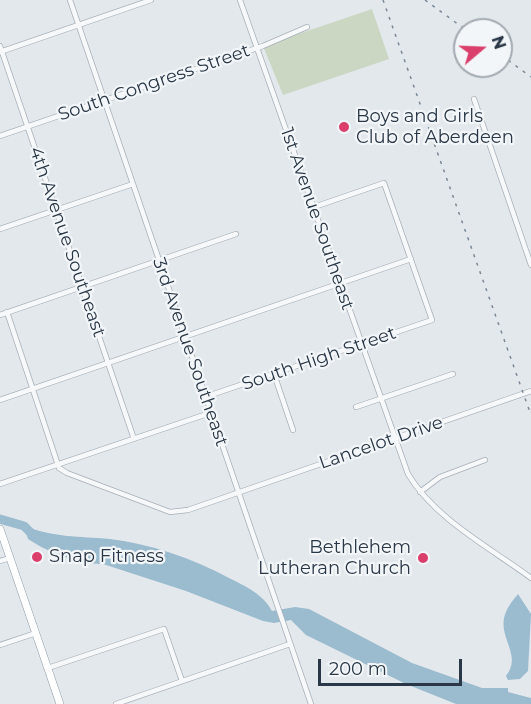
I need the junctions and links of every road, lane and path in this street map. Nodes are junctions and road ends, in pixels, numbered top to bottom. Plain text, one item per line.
1 (69, 0) edge
2 (151, 0) edge
3 (240, 0) edge
4 (78, 25) junction
5 (307, 27) dead end
6 (257, 48) junction
7 (1, 50) edge
8 (474, 99) dead end
9 (104, 101) junction
10 (27, 127) junction
11 (0, 136) edge
12 (133, 184) junction
13 (314, 207) junction
14 (56, 210) junction
15 (0, 229) edge
16 (236, 234) dead end
17 (411, 259) junction
18 (158, 260) junction
19 (531, 265) edge
20 (340, 283) junction
21 (82, 286) junction
22 (7, 312) junction
23 (0, 315) edge
24 (184, 336) junction
25 (361, 345) junction
26 (108, 363) junction
27 (274, 374) junction
28 (453, 374) dead end
29 (32, 388) junction
30 (531, 391) edge
31 (205, 397) junction
32 (380, 399) junction
33 (0, 400) edge
34 (356, 407) dead end
35 (210, 413) junction
36 (293, 430) dead end
37 (134, 439) junction
38 (393, 439) junction
39 (485, 460) dead end
40 (58, 465) junction
41 (0, 484) edge
42 (420, 492) junction
43 (238, 493) junction
44 (0, 530) edge
45 (10, 558) junction
46 (0, 561) edge
47 (531, 578) edge
48 (36, 633) junction
49 (290, 644) junction
50 (0, 645) edge
51 (48, 668) junction
52 (182, 681) junction
53 (60, 704) edge
54 (116, 704) edge
55 (311, 704) edge

1 - 4 street, 3rd Avenue Southeast
2 - 4 street
3 - 6 street, 1st Avenue Southeast
4 - 7 street
4 - 9 street, 3rd Avenue Southeast
5 - 6 street, South Congress Street
6 - 9 street, South Congress Street
6 - 13 street, 1st Avenue Southeast
7 - 10 street, 4th Avenue Southeast
8 - 19 street
9 - 10 street, South Congress Street
9 - 12 street, 3rd Avenue Southeast
10 - 11 street, South Congress Street
10 - 14 street, 4th Avenue Southeast
12 - 14 street
12 - 18 street, 3rd Avenue Southeast
13 - 17 street
13 - 20 street, 1st Avenue Southeast
14 - 15 street
14 - 21 street, 4th Avenue Southeast
16 - 18 street
17 - 20 street
17 - 25 street, South High Street
18 - 21 street
18 - 24 street, 3rd Avenue Southeast
20 - 24 street
20 - 25 street, 1st Avenue Southeast
21 - 22 street
21 - 26 street, 4th Avenue Southeast
22 - 23 street
22 - 29 street
24 - 26 street
24 - 31 street, 3rd Avenue Southeast
25 - 27 street, South High Street
25 - 32 street, 1st Avenue Southeast
26 - 29 street
26 - 37 street, 4th Avenue Southeast
27 - 31 street, South High Street
27 - 36 street
28 - 32 street
29 - 33 street
29 - 40 street
30 - 38 street, Lancelot Drive
31 - 35 street, 3rd Avenue Southeast
32 - 34 street
32 - 38 street, 1st Avenue Southeast
35 - 37 street
35 - 43 street, 3rd Avenue Southeast
37 - 40 street
38 - 42 street, 1st Avenue Southeast
38 - 43 street, Lancelot Drive
39 - 42 street
40 - 41 street
40 - 43 street, Lancelot Drive
42 - 47 street, 1st Avenue Southeast
43 - 49 street, 3rd Avenue Southeast
44 - 45 highway
45 - 46 street
45 - 48 highway
48 - 50 street
48 - 51 highway
49 - 52 street
49 - 55 street, 3rd Avenue Southeast
51 - 52 street
51 - 53 highway
52 - 54 street

